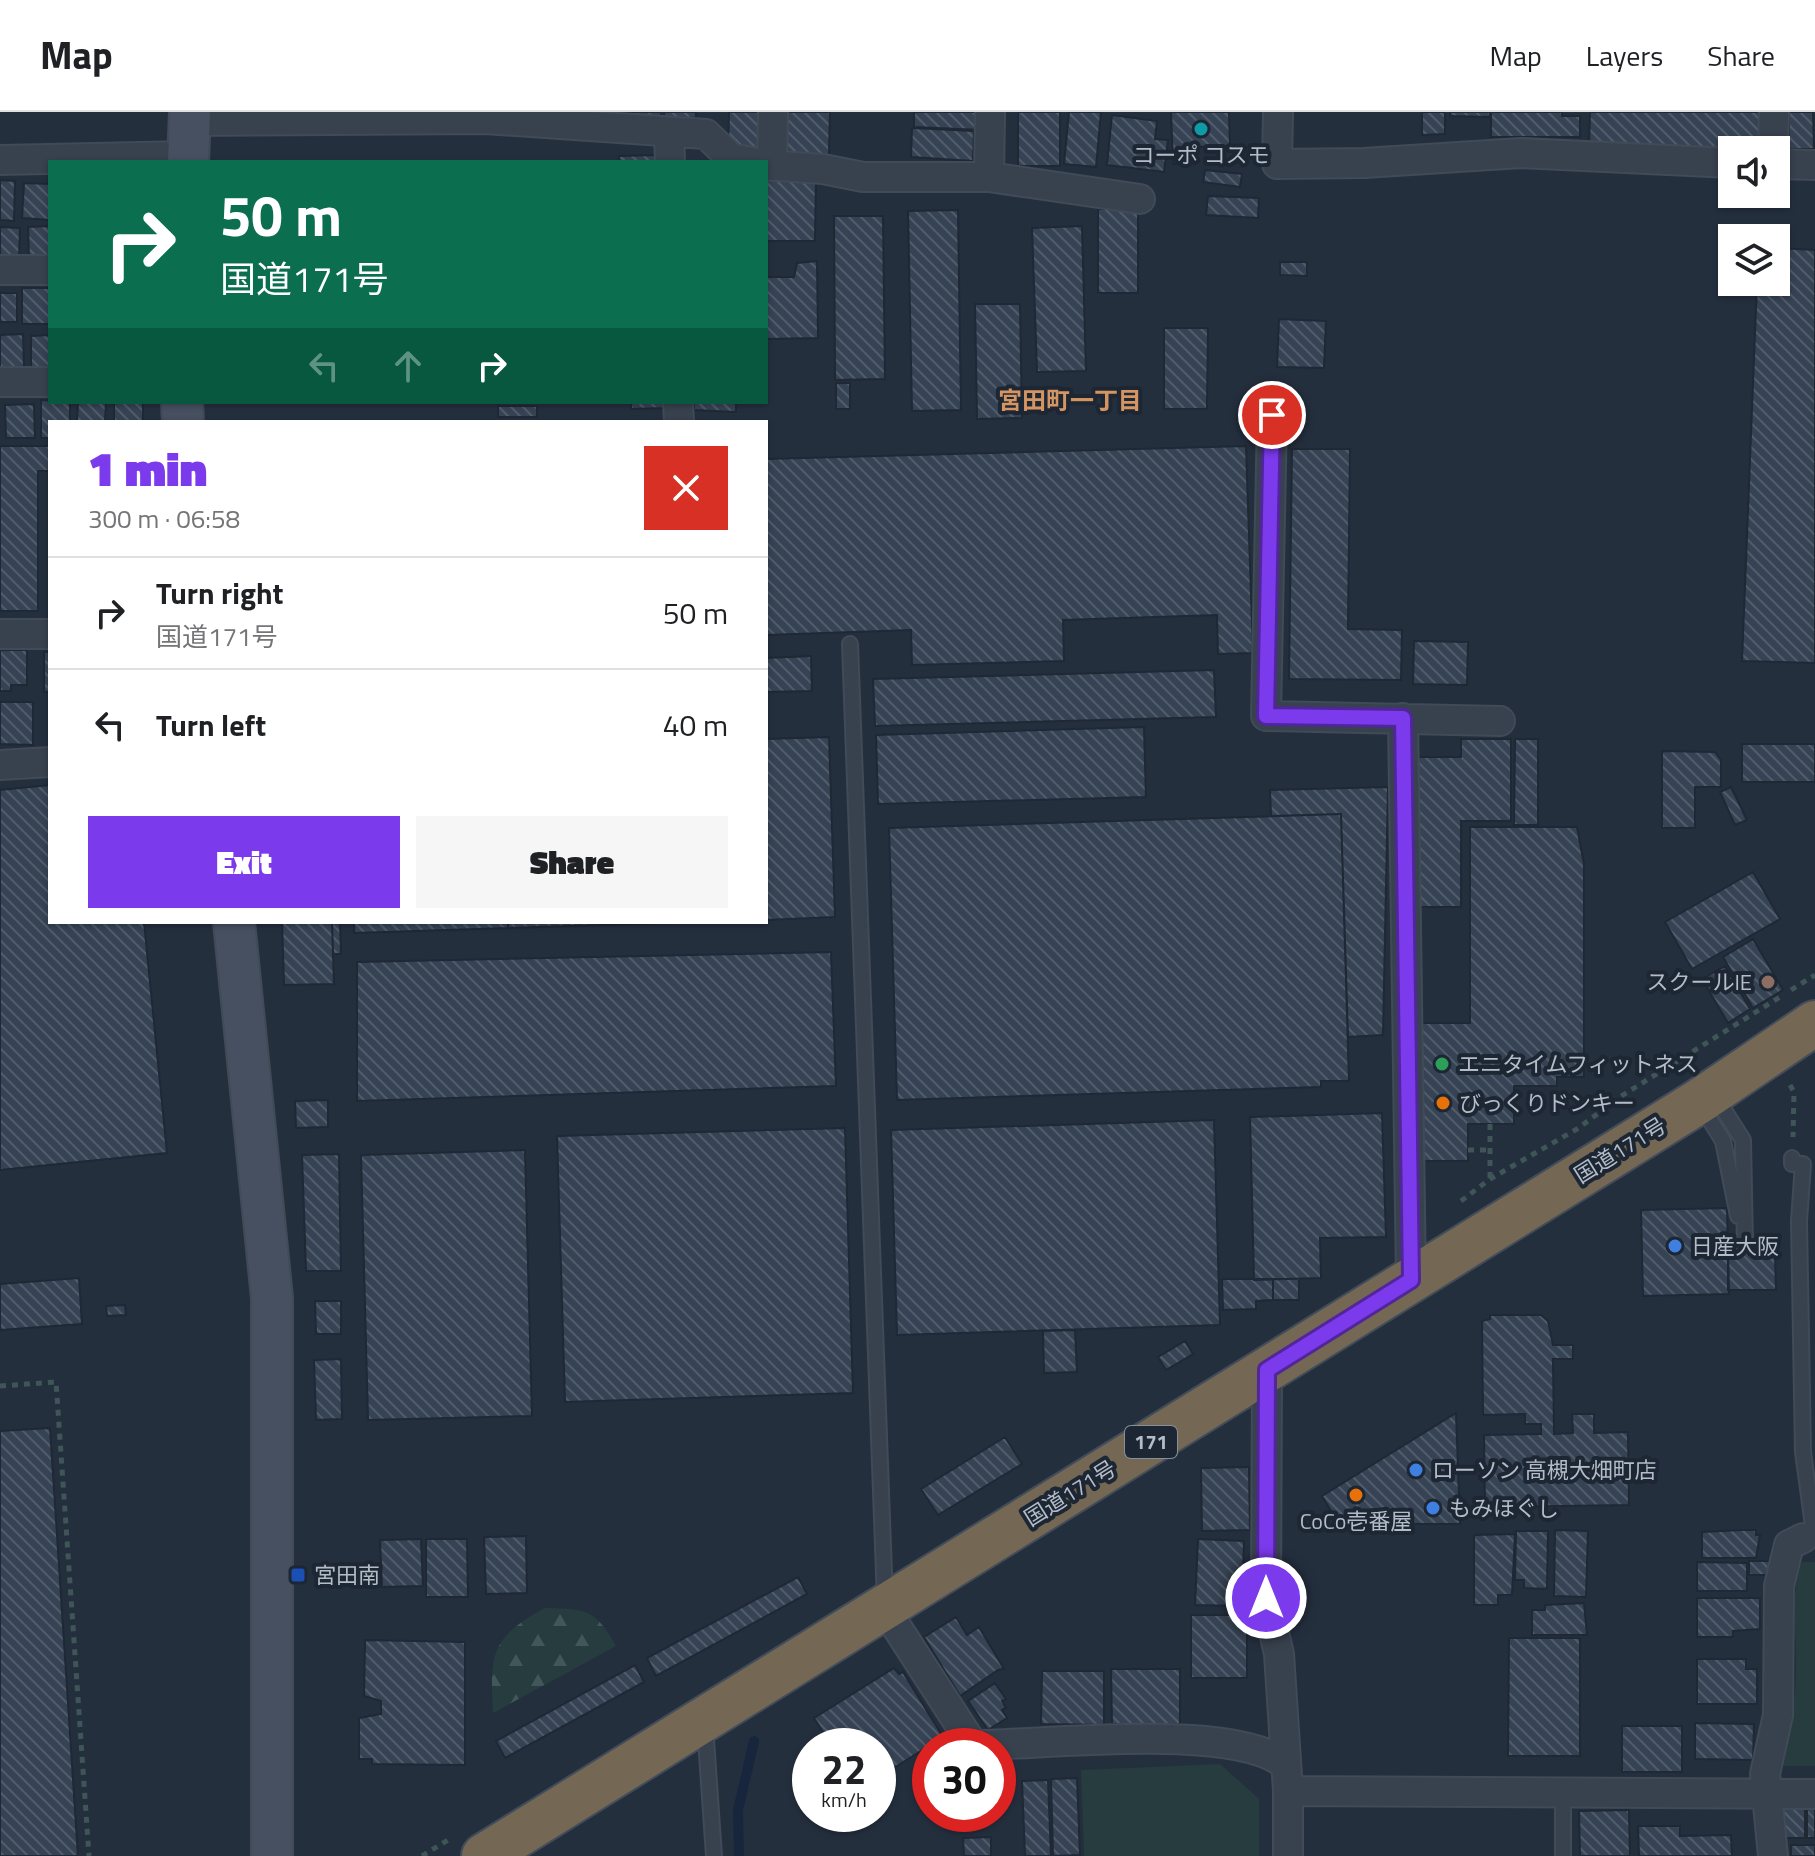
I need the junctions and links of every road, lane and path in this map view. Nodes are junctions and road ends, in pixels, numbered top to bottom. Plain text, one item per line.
1 (773, 112) edge
2 (990, 112) edge
3 (1278, 112) edge
4 (1774, 112) edge
5 (356, 116) edge
6 (707, 123) edge
7 (669, 132) junction
8 (1773, 136) edge
9 (189, 138) edge
10 (0, 160) edge
11 (670, 160) edge
12 (742, 160) edge
13 (764, 160) edge
14 (1718, 162) edge
15 (768, 164) edge
16 (1790, 164) edge
17 (1815, 165) edge
18 (989, 177) junction
19 (1140, 199) dead end
20 (0, 270) edge
21 (48, 270) edge
22 (0, 382) edge
23 (48, 382) edge
24 (1272, 415) dead end
25 (0, 634) edge
26 (48, 634) edge
27 (850, 644) dead end
28 (1403, 718) junction
29 (1500, 721) dead end
30 (48, 762) edge
31 (0, 765) edge
32 (234, 924) edge
33 (1815, 1023) edge
34 (1790, 1085) dead end
35 (1706, 1097) junction
36 (1490, 1124) dead end
37 (1468, 1150) dead end
38 (1490, 1150) junction
39 (1792, 1158) joint
40 (1490, 1179) dead end
41 (1744, 1241) dead end
42 (1411, 1280) junction
43 (1267, 1370) junction
44 (0, 1386) edge
45 (1803, 1538) joint
46 (885, 1609) junction
47 (705, 1721) junction
48 (1284, 1763) junction
49 (1288, 1791) junction
50 (1764, 1793) junction
51 (1815, 1794) edge
52 (1563, 1810) dead end
53 (89, 1856) edge
54 (272, 1856) edge
55 (484, 1856) edge
56 (714, 1856) edge
57 (1288, 1856) edge
58 (1563, 1856) edge
59 (1773, 1856) edge

1 - 13 street
2 - 18 street
3 - 14 street
4 - 8 street
5 - 7 street
5 - 9 street
6 - 7 street
6 - 12 street
7 - 11 street
9 - 10 street
15 - 18 street
16 - 17 street
18 - 19 street
20 - 21 street
22 - 23 street
24 - 28 street
25 - 26 street
27 - 46 lane
28 - 29 street
28 - 42 street
30 - 31 street
32 - 54 street
33 - 35 highway, 国道171号 / 171
34 - 39 path
35 - 41 lane
35 - 42 highway, 国道171号 / 171
36 - 38 path
37 - 38 path
38 - 40 path
39 - 45 lane
42 - 43 highway, 国道171号 / 171
43 - 46 highway, 国道171号 / 171
43 - 48 street
44 - 53 path
45 - 50 street
46 - 47 highway, 国道171号 / 171
46 - 48 street
47 - 55 highway, 国道171号 / 171
47 - 56 lane
48 - 49 street
49 - 50 street
49 - 57 street
50 - 51 street
50 - 59 street
52 - 58 lane

